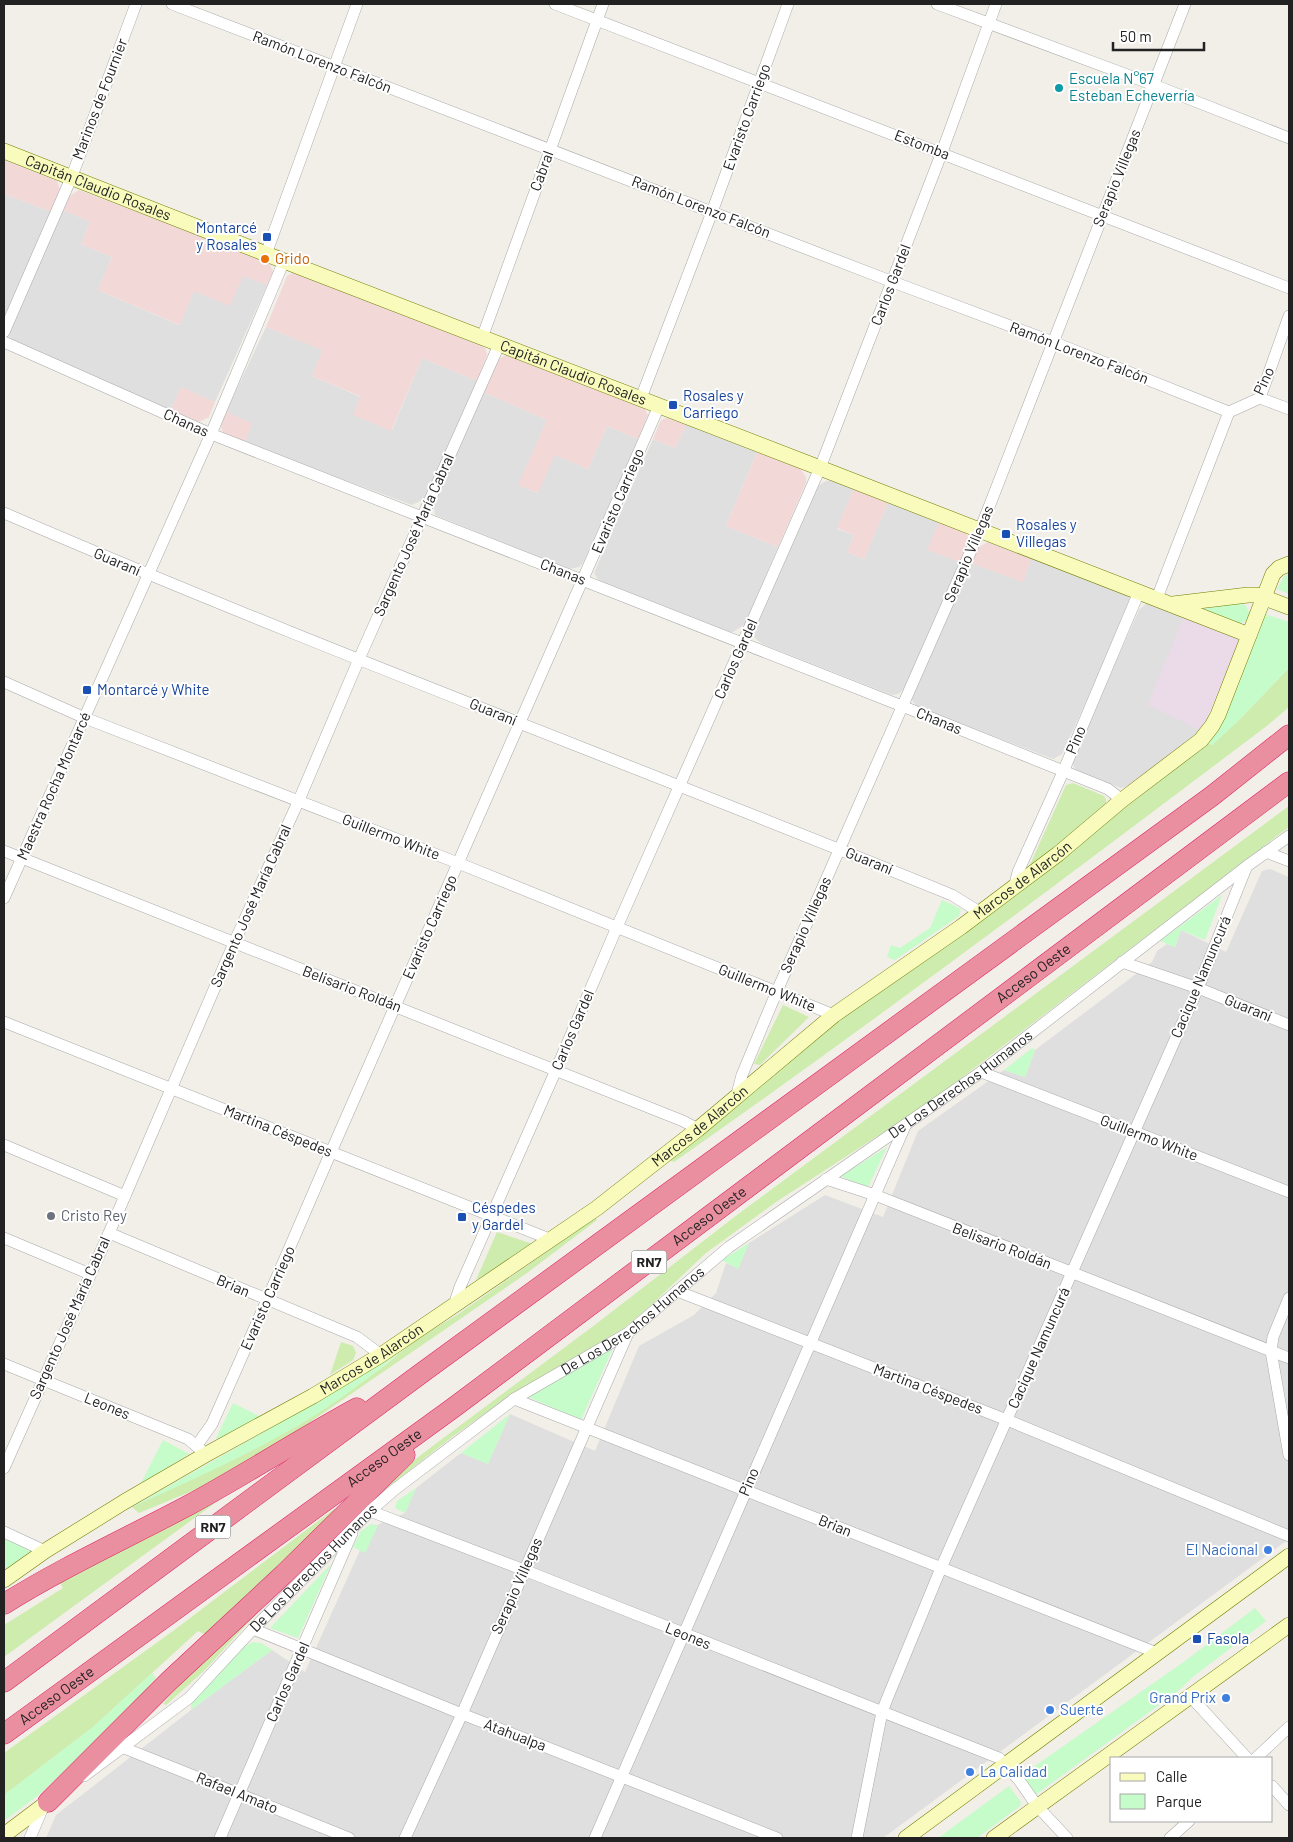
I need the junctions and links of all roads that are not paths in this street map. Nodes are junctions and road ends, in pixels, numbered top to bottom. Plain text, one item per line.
1 (136, 4) edge
2 (172, 4) edge
3 (357, 4) edge
4 (554, 4) edge
5 (603, 4) edge
6 (788, 4) edge
7 (937, 4) edge
8 (996, 4) edge
9 (1185, 4) edge
10 (597, 20) junction
11 (989, 23) junction
12 (333, 67) junction
13 (759, 84) junction
14 (1154, 85) junction
15 (1289, 138) edge
16 (549, 149) junction
17 (4, 151) edge
18 (942, 152) junction
19 (72, 176) junction
20 (712, 212) junction
21 (1102, 215) junction
22 (266, 254) junction
23 (284, 261) junction
24 (893, 282) junction
25 (1289, 288) edge
26 (1289, 316) edge
27 (4, 332) edge
28 (482, 338) junction
29 (4, 342) edge
30 (1053, 342) junction
31 (498, 345) junction
32 (641, 398) junction
33 (1260, 398) junction
34 (659, 406) junction
35 (1289, 409) edge
36 (1228, 412) junction
37 (210, 434) junction
38 (820, 468) junction
39 (4, 514) edge
40 (422, 517) junction
41 (980, 530) junction
42 (1289, 564) edge
43 (147, 575) junction
44 (584, 580) junction
45 (1139, 592) junction
46 (1263, 597) junction
47 (1157, 598) junction
48 (1172, 604) junction
49 (1289, 607) edge
50 (1249, 635) junction
51 (742, 644) junction
52 (359, 659) junction
53 (4, 682) edge
54 (902, 706) junction
55 (85, 718) junction
56 (520, 724) junction
57 (1289, 735) edge
58 (1063, 772) junction
59 (1289, 782) edge
60 (680, 785) junction
61 (299, 800) junction
62 (1122, 800) junction
63 (1289, 836) edge
64 (839, 849) junction
65 (4, 851) edge
66 (1266, 852) junction
67 (21, 859) junction
68 (1289, 861) edge
69 (458, 863) junction
70 (1247, 866) junction
71 (1014, 888) junction
72 (4, 898) edge
73 (981, 913) junction
74 (617, 927) junction
75 (234, 943) junction
76 (1122, 962) junction
77 (1198, 988) junction
78 (777, 991) junction
79 (396, 1006) junction
80 (834, 1014) junction
81 (4, 1022) edge
82 (1289, 1025) edge
83 (556, 1070) junction
84 (981, 1072) junction
85 (170, 1089) junction
86 (736, 1098) junction
87 (905, 1126) junction
88 (698, 1129) junction
89 (1134, 1132) junction
90 (4, 1145) edge
91 (330, 1152) junction
92 (826, 1179) junction
93 (1289, 1192) edge
94 (874, 1195) junction
95 (125, 1196) junction
96 (491, 1216) junction
97 (109, 1233) junction
98 (4, 1238) edge
99 (552, 1240) junction
100 (1071, 1273) junction
101 (90, 1274) junction
102 (677, 1291) junction
103 (1289, 1298) edge
104 (268, 1300) junction
105 (454, 1305) junction
106 (628, 1333) junction
107 (810, 1343) junction
108 (1271, 1351) junction
109 (381, 1355) junction
110 (1289, 1358) edge
111 (4, 1364) edge
112 (423, 1372) junction
113 (42, 1379) junction
114 (514, 1399) junction
115 (453, 1408) junction
116 (1007, 1420) junction
117 (586, 1428) junction
118 (201, 1450) junction
119 (1289, 1455) edge
120 (4, 1468) edge
121 (746, 1490) junction
122 (370, 1512) junction
123 (355, 1526) junction
124 (4, 1532) edge
125 (1289, 1536) edge
126 (45, 1551) junction
127 (1289, 1556) edge
128 (942, 1568) junction
129 (524, 1570) junction
130 (4, 1580) edge
131 (4, 1604) edge
132 (1289, 1624) edge
133 (253, 1629) junction
134 (684, 1634) junction
135 (302, 1649) junction
136 (1156, 1653) junction
137 (4, 1682) edge
138 (1190, 1696) junction
139 (882, 1712) junction
140 (462, 1714) junction
141 (1289, 1727) edge
142 (4, 1734) edge
143 (124, 1748) junction
144 (1246, 1757) edge
145 (1257, 1757) edge
146 (1005, 1764) junction
147 (622, 1777) junction
148 (1273, 1787) edge
149 (240, 1793) junction
150 (46, 1804) junction
151 (1289, 1805) edge
152 (1037, 1806) junction
153 (1188, 1822) edge
154 (4, 1835) edge
155 (30, 1838) edge
156 (220, 1838) edge
157 (349, 1838) edge
158 (405, 1838) edge
159 (595, 1838) edge
160 (777, 1838) edge
161 (857, 1838) edge
162 (906, 1838) edge
163 (994, 1838) edge
164 (1067, 1838) edge
165 (1170, 1838) edge

1 - 19 street, Marinos de Fournier
2 - 12 street, Ramón Lorenzo Falcón
3 - 12 street
4 - 10 street, Estomba
5 - 10 street, Cabral
6 - 13 street, Evaristo Carriego
7 - 11 street
8 - 11 street, Carlos Gardel
9 - 14 street, Serapio Villegas
10 - 13 street, Estomba
10 - 16 street, Cabral
11 - 14 street
11 - 18 street, Carlos Gardel
12 - 16 street, Ramón Lorenzo Falcón
12 - 22 street
13 - 18 street, Estomba
13 - 20 street, Evaristo Carriego
14 - 15 street
14 - 21 street, Serapio Villegas
16 - 20 street, Ramón Lorenzo Falcón
16 - 28 street, Cabral
17 - 19 street, Capitán Claudio Rosales
18 - 21 street, Estomba
18 - 24 street, Carlos Gardel
19 - 22 street, Capitán Claudio Rosales
19 - 27 street, Marinos de Fournier
20 - 24 street, Ramón Lorenzo Falcón
20 - 32 street, Evaristo Carriego
21 - 25 street, Estomba
21 - 30 street, Serapio Villegas
22 - 23 street, Capitán Claudio Rosales
23 - 28 street, Capitán Claudio Rosales
23 - 37 street, Maestra Rocha Montarcé
24 - 30 street, Ramón Lorenzo Falcón
24 - 38 street, Carlos Gardel
26 - 33 street, Pino
28 - 31 street, Capitán Claudio Rosales
29 - 37 street, Chanas
30 - 36 street, Ramón Lorenzo Falcón
30 - 41 street, Serapio Villegas
31 - 32 street, Capitán Claudio Rosales
31 - 40 street, Sargento José María Cabral
32 - 34 street, Capitán Claudio Rosales
33 - 35 street
33 - 36 street, Pino
34 - 38 street, Capitán Claudio Rosales
34 - 44 street, Evaristo Carriego
36 - 47 street
37 - 40 street, Chanas
37 - 43 street, Maestra Rocha Montarcé
38 - 41 street, Capitán Claudio Rosales
38 - 51 street, Carlos Gardel
39 - 43 street, Guaraní
40 - 44 street, Chanas
40 - 52 street, Sargento José María Cabral
41 - 45 street, Capitán Claudio Rosales
41 - 54 street, Serapio Villegas
42 - 46 street, Marcos de Alarcón
43 - 52 street, Guaraní
43 - 55 street, Maestra Rocha Montarcé
44 - 51 street, Chanas
44 - 56 street, Evaristo Carriego
45 - 47 street, Capitán Claudio Rosales
45 - 58 street, Pino
46 - 48 street, Capitán Claudio Rosales
46 - 49 street, Capitán Claudio Rosales
46 - 50 street, Marcos de Alarcón
47 - 48 street, Capitán Claudio Rosales
48 - 50 street, Capitán Claudio Rosales
50 - 62 street, Marcos de Alarcón
51 - 54 street, Chanas
51 - 60 street, Carlos Gardel
52 - 56 street, Guaraní
52 - 61 street, Sargento José María Cabral
53 - 55 street, Guillermo White
54 - 58 street, Chanas
54 - 64 street, Serapio Villegas
55 - 61 street, Guillermo White
55 - 67 street, Maestra Rocha Montarcé
56 - 60 street, Guaraní
56 - 69 street, Evaristo Carriego
57 - 112 highway, RN7
58 - 62 street, Chanas
58 - 71 street, Pino
59 - 115 highway, Acceso Oeste / RN7
60 - 64 street, Guaraní
60 - 74 street, Carlos Gardel
61 - 69 street, Guillermo White
61 - 75 street, Sargento José María Cabral
62 - 71 street, Marcos de Alarcón
63 - 66 street, De Los Derechos Humanos
64 - 73 street, Guaraní
64 - 78 street, Serapio Villegas
65 - 67 street, Belisario Roldán
66 - 68 street
66 - 70 street, De Los Derechos Humanos
67 - 72 street, Maestra Rocha Montarcé
67 - 75 street, Belisario Roldán
69 - 74 street, Guillermo White
69 - 79 street, Evaristo Carriego
70 - 76 street, De Los Derechos Humanos
70 - 77 street, Cacique Namuncurá
71 - 73 street, Marcos de Alarcón
73 - 80 street, Marcos de Alarcón
74 - 78 street, Guillermo White
74 - 83 street, Carlos Gardel
75 - 79 street, Belisario Roldán
75 - 85 street, Sargento José María Cabral
76 - 77 street, Guaraní
76 - 84 street, De Los Derechos Humanos
77 - 82 street, Guaraní
77 - 89 street, Cacique Namuncurá
78 - 80 street, Guillermo White
78 - 86 street, Serapio Villegas
79 - 83 street, Belisario Roldán
79 - 91 street, Evaristo Carriego
80 - 86 street, Marcos de Alarcón
81 - 85 street, Martina Céspedes
83 - 88 street, Belisario Roldán
83 - 96 street, Carlos Gardel
84 - 87 street, De Los Derechos Humanos
84 - 89 street, Guillermo White
85 - 91 street, Martina Céspedes
85 - 95 street, Sargento José María Cabral
86 - 88 street, Marcos de Alarcón
87 - 92 street, De Los Derechos Humanos
87 - 94 street, Pino
88 - 99 street, Marcos de Alarcón
89 - 93 street, Guillermo White
89 - 100 street, Cacique Namuncurá
90 - 95 street
91 - 96 street, Martina Céspedes
91 - 104 street, Evaristo Carriego
92 - 94 street, Belisario Roldán
92 - 102 street, De Los Derechos Humanos
94 - 100 street, Belisario Roldán
94 - 107 street, Pino
95 - 97 street, Sargento José María Cabral
96 - 99 street, Martina Céspedes
96 - 105 street, Carlos Gardel
97 - 101 street, Sargento José María Cabral
97 - 104 street, Brian
98 - 101 street
99 - 105 street, Marcos de Alarcón
100 - 108 street, Belisario Roldán
100 - 116 street, Cacique Namuncurá
101 - 113 street, Sargento José María Cabral
102 - 106 street, De Los Derechos Humanos
102 - 107 street, Martina Céspedes
103 - 108 street
104 - 109 street, Brian
104 - 118 street, Evaristo Carriego
105 - 109 street, Marcos de Alarcón
106 - 114 street, De Los Derechos Humanos
106 - 117 street, Serapio Villegas
107 - 116 street, Martina Céspedes
107 - 121 street, Pino
108 - 110 street, Belisario Roldán
108 - 119 street
109 - 118 street, Marcos de Alarcón
111 - 113 street, Leones
112 - 131 highway
112 - 137 highway, RN7
113 - 118 street, Leones
113 - 120 street, Sargento José María Cabral
114 - 117 street, Brian
114 - 122 street, De Los Derechos Humanos
115 - 142 highway, Acceso Oeste / RN7
115 - 150 highway
116 - 125 street, Martina Céspedes
116 - 128 street, Cacique Namuncurá
117 - 121 street, Brian
117 - 129 street, Serapio Villegas
118 - 126 street, Marcos de Alarcón
121 - 128 street, Brian
121 - 134 street, Pino
122 - 123 street, De Los Derechos Humanos
122 - 129 street, Leones
123 - 133 street, De Los Derechos Humanos
123 - 135 street, Carlos Gardel
124 - 126 street
126 - 130 street, Marcos de Alarcón
127 - 136 street
128 - 136 street, Brian
128 - 139 street, Cacique Namuncurá
129 - 134 street, Leones
129 - 140 street, Serapio Villegas
132 - 138 street
133 - 135 street, Atahualpa
133 - 143 street, De Los Derechos Humanos
134 - 139 street, Leones
134 - 147 street, Pino
135 - 140 street, Atahualpa
135 - 149 street, Carlos Gardel
136 - 146 street
138 - 144 street
138 - 152 street
139 - 146 street, Leones
139 - 161 street, Cacique Namuncurá
140 - 147 street, Atahualpa
140 - 158 street, Serapio Villegas
141 - 145 street
143 - 149 street, Rafael Amato
143 - 150 street, De Los Derechos Humanos
146 - 152 street
146 - 162 street
147 - 159 street, Pino
147 - 160 street, Atahualpa
148 - 151 street
149 - 156 street, Carlos Gardel
149 - 157 street, Rafael Amato
150 - 154 street, De Los Derechos Humanos
150 - 155 street
152 - 163 street
152 - 164 street
153 - 165 street

